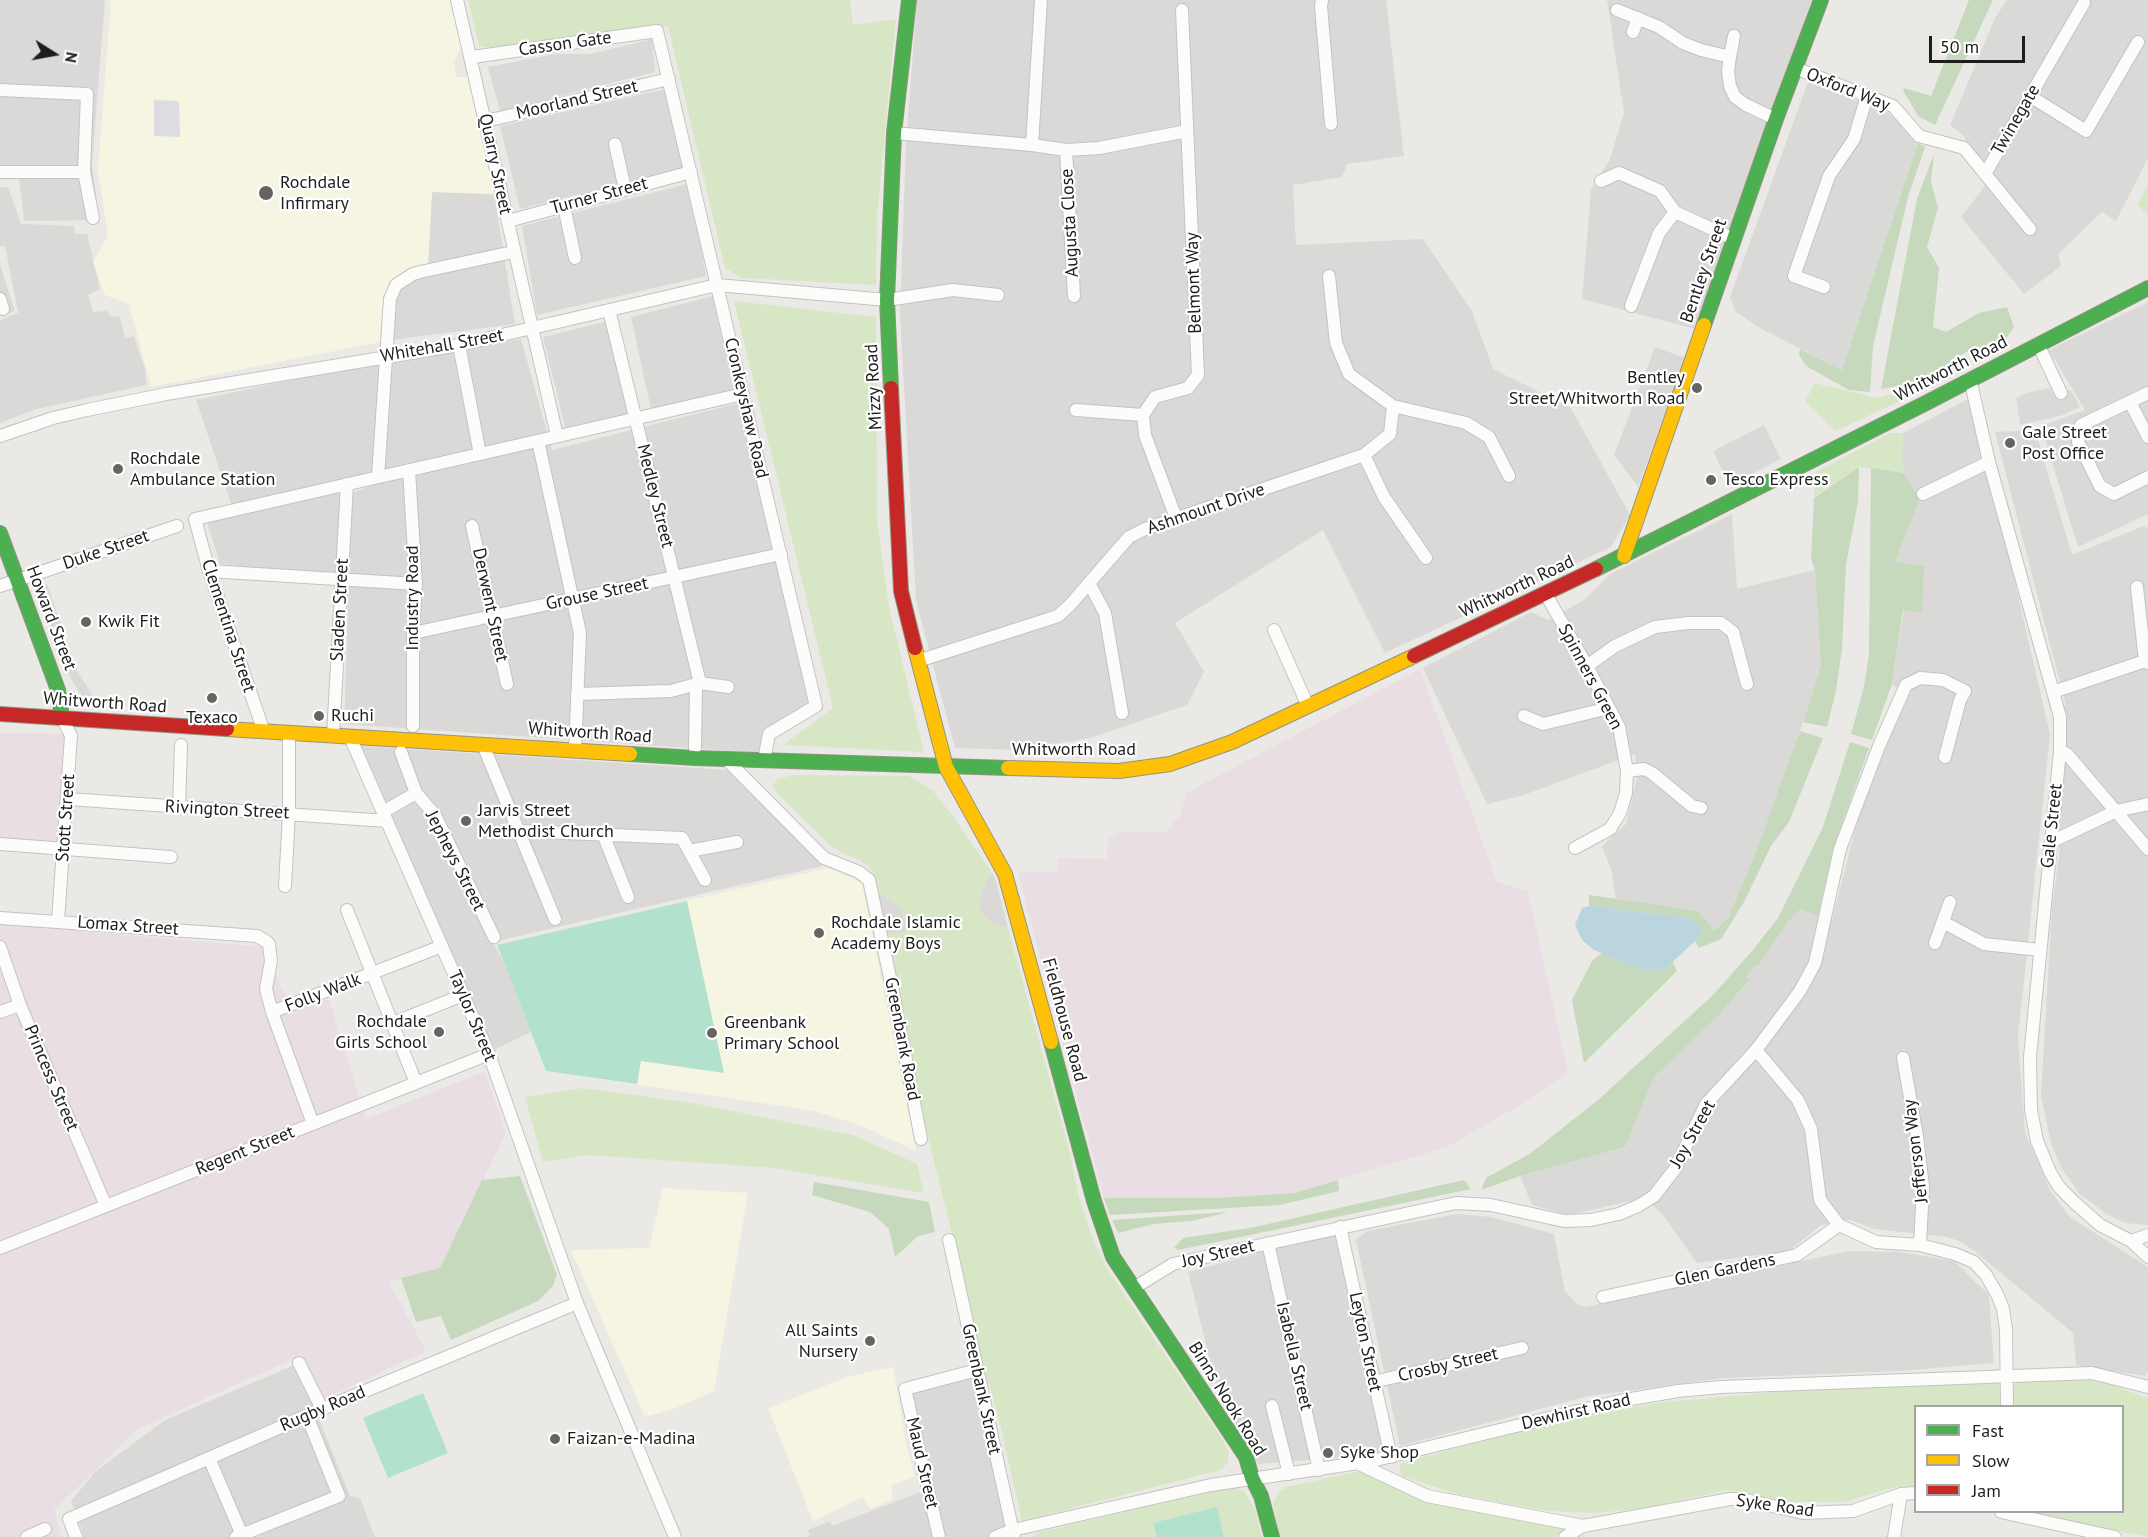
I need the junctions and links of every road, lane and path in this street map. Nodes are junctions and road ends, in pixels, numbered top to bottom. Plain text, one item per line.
1 (458, 0) edge
2 (909, 0) edge
3 (1041, 0) edge
4 (1322, 0) edge
5 (1821, 0) edge
6 (2085, 3) dead end
7 (1182, 10) dead end
8 (1617, 10) dead end
9 (1638, 18) junction
10 (657, 31) joint
11 (1633, 32) dead end
12 (1734, 36) dead end
13 (2138, 42) dead end
14 (472, 57) junction
15 (1730, 57) junction
16 (1795, 68) junction
17 (669, 79) junction
18 (0, 90) edge
19 (1867, 96) junction
20 (2030, 96) junction
21 (1776, 119) junction
22 (486, 121) junction
23 (1331, 124) dead end
24 (1187, 131) junction
25 (894, 133) junction
26 (615, 144) dead end
27 (1032, 145) junction
28 (1066, 150) junction
29 (0, 172) edge
30 (84, 172) junction
31 (691, 172) junction
32 (1985, 174) junction
33 (1601, 181) dead end
34 (625, 189) junction
35 (564, 206) junction
36 (1675, 212) junction
37 (93, 219) dead end
38 (508, 221) junction
39 (2030, 229) dead end
40 (1734, 239) junction
41 (513, 252) junction
42 (575, 258) dead end
43 (1329, 276) dead end
44 (717, 285) junction
45 (1824, 287) dead end
46 (2148, 288) edge
47 (998, 295) dead end
48 (1074, 296) dead end
49 (887, 300) junction
50 (1631, 306) dead end
51 (609, 310) junction
52 (531, 328) junction
53 (2038, 344) junction
54 (459, 345) junction
55 (386, 356) junction
56 (1970, 379) junction
57 (2061, 393) dead end
58 (2148, 393) edge
59 (743, 394) junction
60 (2130, 402) junction
61 (1393, 406) junction
62 (1076, 410) dead end
63 (1143, 415) junction
64 (636, 418) junction
65 (0, 436) edge
66 (556, 436) junction
67 (2148, 437) edge
68 (538, 441) junction
69 (480, 454) junction
70 (1364, 455) junction
71 (1989, 462) junction
72 (409, 470) junction
73 (1509, 476) dead end
74 (378, 477) junction
75 (2148, 477) edge
76 (347, 484) junction
77 (1923, 494) dead end
78 (1176, 518) junction
79 (177, 525) dead end
80 (472, 526) dead end
81 (0, 533) edge
82 (781, 554) junction
83 (1624, 556) junction
84 (1426, 558) dead end
85 (209, 571) junction
86 (675, 577) junction
87 (342, 579) junction
88 (17, 580) junction
89 (1089, 583) junction
90 (416, 584) junction
91 (0, 585) edge
92 (2137, 587) dead end
93 (1545, 593) junction
94 (573, 599) junction
95 (492, 616) junction
96 (1274, 630) dead end
97 (413, 633) junction
98 (918, 661) junction
99 (2146, 662) edge
100 (1587, 666) junction
101 (507, 684) dead end
102 (698, 684) junction
103 (1747, 684) dead end
104 (728, 687) dead end
105 (2053, 692) junction
106 (577, 694) junction
107 (1308, 706) junction
108 (1610, 708) junction
109 (1122, 713) dead end
110 (0, 714) edge
111 (1524, 716) dead end
112 (62, 717) junction
113 (413, 726) dead end
114 (264, 732) junction
115 (289, 734) junction
116 (333, 736) junction
117 (350, 737) junction
118 (483, 744) junction
119 (181, 745) dead end
120 (695, 748) dead end
121 (575, 750) junction
122 (2060, 751) junction
123 (401, 752) dead end
124 (725, 758) junction
125 (1945, 758) dead end
126 (764, 760) junction
127 (946, 767) junction
128 (1627, 771) junction
129 (416, 793) junction
130 (68, 799) junction
131 (2148, 804) edge
132 (179, 808) junction
133 (1701, 808) dead end
134 (2116, 811) junction
135 (289, 814) junction
136 (385, 816) junction
137 (518, 831) junction
138 (603, 834) junction
139 (737, 842) dead end
140 (2050, 842) junction
141 (0, 844) edge
142 (1575, 848) dead end
143 (2148, 849) edge
144 (64, 851) junction
145 (689, 851) junction
146 (171, 857) dead end
147 (705, 880) dead end
148 (285, 885) dead end
149 (628, 897) dead end
150 (1950, 902) dead end
151 (346, 910) dead end
152 (0, 918) edge
153 (555, 919) dead end
154 (58, 921) junction
155 (1942, 922) junction
156 (494, 937) dead end
157 (1935, 943) dead end
158 (442, 946) junction
159 (0, 948) edge
160 (2040, 950) junction
161 (374, 974) junction
162 (463, 995) junction
163 (20, 1005) junction
164 (0, 1012) edge
165 (272, 1012) junction
166 (393, 1023) junction
167 (1756, 1050) junction
168 (489, 1054) junction
169 (1903, 1058) dead end
170 (416, 1083) junction
171 (313, 1124) junction
172 (921, 1139) dead end
173 (106, 1206) junction
174 (1839, 1225) junction
175 (1340, 1227) junction
176 (2148, 1235) edge
177 (949, 1240) dead end
178 (2131, 1241) junction
179 (1268, 1243) junction
180 (1920, 1245) junction
181 (0, 1248) edge
182 (2148, 1257) edge
183 (1134, 1288) junction
184 (1603, 1297) dead end
185 (577, 1303) junction
186 (1522, 1348) dead end
187 (299, 1363) dead end
188 (977, 1371) junction
189 (2007, 1376) junction
190 (1373, 1382) junction
191 (2148, 1387) edge
192 (2007, 1405) edge
193 (1272, 1406) dead end
194 (322, 1409) junction
195 (307, 1416) junction
196 (1391, 1456) junction
197 (209, 1458) junction
198 (1357, 1463) junction
199 (1320, 1470) junction
200 (1289, 1474) junction
201 (1252, 1478) junction
202 (1914, 1493) edge
203 (1900, 1494) junction
204 (2010, 1513) edge
205 (1583, 1526) junction
206 (45, 1529) dead end
207 (1013, 1534) edge
208 (239, 1536) edge
209 (27, 1537) edge
210 (76, 1537) edge
211 (675, 1537) edge
212 (939, 1537) edge
213 (995, 1537) edge
214 (1272, 1537) edge
215 (1565, 1537) edge
216 (1894, 1537) edge
217 (2115, 1537) edge

1 - 14 street, Quarry Street
2 - 25 street, Mizzy Road
3 - 27 street
4 - 23 street
5 - 16 street, Bentley Street
6 - 20 street, Twinegate
7 - 24 street, Belmont Way
8 - 9 street
9 - 11 street
9 - 15 street
10 - 14 street, Casson Gate
10 - 17 street, Cronkeyshaw Road
12 - 15 street
13 - 20 street
14 - 22 street, Quarry Street
15 - 21 street
16 - 19 street, Oxford Way
16 - 21 street, Bentley Street
17 - 22 street, Moorland Street
17 - 31 street, Cronkeyshaw Road
18 - 30 street
19 - 32 street, Oxford Way
19 - 45 street
20 - 32 street, Twinegate
21 - 40 street, Bentley Street
22 - 38 street, Quarry Street
24 - 28 street, Augusta Close
24 - 63 street, Belmont Way
25 - 27 street, Augusta Close
25 - 49 street, Mizzy Road
26 - 34 street
27 - 28 street, Augusta Close
28 - 48 street, Augusta Close
29 - 30 street
30 - 37 street
31 - 34 street, Turner Street
31 - 44 street, Cronkeyshaw Road
32 - 39 street, Oxford Way
33 - 36 street
34 - 35 street, Turner Street
35 - 38 street, Turner Street
35 - 42 street
36 - 40 street
36 - 50 street
38 - 41 street, Quarry Street
40 - 83 street, Bentley Street
41 - 52 street, Quarry Street
41 - 55 street
43 - 61 street
44 - 49 street, Whitehall Street
44 - 51 street, Whitehall Street
44 - 59 street, Cronkeyshaw Road
46 - 53 street, Whitworth Road
47 - 49 street, Whitehall Street
49 - 98 street, Mizzy Road
51 - 52 street, Whitehall Street
51 - 64 street, Medley Street
52 - 54 street, Whitehall Street
52 - 66 street, Quarry Street
53 - 56 street, Whitworth Road
53 - 57 street
54 - 55 street, Whitehall Street
54 - 69 street
55 - 65 street, Whitehall Street
55 - 74 street
56 - 71 street, Gale Street
56 - 83 street, Whitworth Road
58 - 60 street
59 - 64 street
59 - 82 street, Cronkeyshaw Road
60 - 67 street
60 - 75 street
61 - 70 street, Ashmount Drive
61 - 73 street
62 - 63 street
63 - 78 street
64 - 66 street
64 - 86 street, Medley Street
66 - 68 street
68 - 69 street
68 - 94 street
69 - 72 street
70 - 78 street, Ashmount Drive
70 - 84 street
71 - 77 street
71 - 105 street, Gale Street
72 - 74 street
72 - 90 street, Industry Road
74 - 76 street
76 - 85 street, Clementina Street
76 - 87 street, Sladen Street
78 - 89 street, Ashmount Drive
79 - 88 street, Duke Street
80 - 95 street, Derwent Street
81 - 88 street, Howard Street
82 - 86 street, Grouse Street
82 - 126 street, Cronkeyshaw Road
83 - 93 street, Whitworth Road
85 - 87 street
85 - 114 street, Clementina Street
86 - 94 street, Grouse Street
86 - 102 street, Medley Street
87 - 90 street
87 - 116 street, Sladen Street
88 - 91 street, Duke Street
88 - 112 street, Howard Street
89 - 98 street, Ashmount Drive
89 - 109 street
90 - 97 street, Industry Road
92 - 99 street
93 - 100 street, Spinners Green
93 - 107 street, Whitworth Road
94 - 95 street, Grouse Street
94 - 106 street
95 - 97 street, Grouse Street
95 - 101 street, Derwent Street
96 - 107 street
97 - 113 street, Industry Road
98 - 127 street, Mizzy Road
99 - 105 street
100 - 103 street
100 - 108 street, Spinners Green
102 - 104 street
102 - 106 street
102 - 120 street, Medley Street
105 - 122 street, Gale Street
106 - 121 street
107 - 127 street, Whitworth Road
108 - 111 street
108 - 128 street, Spinners Green
110 - 112 street, Whitworth Road
112 - 114 street, Whitworth Road
112 - 130 street, Stott Street
114 - 115 street, Whitworth Road
115 - 116 street, Whitworth Road
115 - 135 street
116 - 117 street, Whitworth Road
117 - 118 street, Whitworth Road
117 - 136 street, Taylor Street
118 - 121 street, Whitworth Road
118 - 137 street
119 - 132 street
121 - 124 street, Whitworth Road
122 - 134 street
122 - 140 street, Gale Street
123 - 129 street, Jepheys Street
124 - 126 street, Whitworth Road
124 - 172 street, Greenbank Road
125 - 167 street, Joy Street
126 - 127 street, Whitworth Road
127 - 183 street, Fieldhouse Road
128 - 133 street
128 - 142 street, Spinners Green
129 - 136 street
129 - 156 street, Jepheys Street
130 - 132 street, Rivington Street
130 - 144 street, Stott Street
131 - 134 street
132 - 135 street, Rivington Street
134 - 140 street
134 - 143 street
135 - 136 street, Rivington Street
135 - 148 street
136 - 158 street, Taylor Street
137 - 138 street
137 - 153 street
138 - 145 street
138 - 149 street
139 - 145 street
140 - 160 street, Gale Street
141 - 144 street
144 - 146 street
144 - 154 street, Stott Street
145 - 147 street
150 - 155 street
151 - 161 street, Folly Walk
152 - 154 street, Lomax Street
154 - 165 street, Lomax Street
155 - 157 street
155 - 160 street
158 - 161 street, Folly Walk
158 - 162 street, Taylor Street
159 - 163 street, Princess Street
160 - 178 street, Gale Street
161 - 165 street, Folly Walk
161 - 166 street
162 - 166 street
162 - 168 street, Taylor Street
163 - 164 street
163 - 173 street, Princess Street
165 - 171 street
166 - 170 street
167 - 174 street
167 - 175 street, Joy Street
168 - 170 street, Regent Street
168 - 185 street, Taylor Street
169 - 180 street, Jefferson Way
170 - 171 street, Regent Street
171 - 173 street, Regent Street
173 - 181 street, Regent Street
174 - 180 street
174 - 184 street, Glen Gardens
175 - 179 street, Joy Street
175 - 190 street, Leyton Street
176 - 178 street
177 - 188 street, Greenbank Street
178 - 182 street, Gale Street
179 - 183 street, Joy Street
179 - 199 street, Isabella Street
180 - 189 street
183 - 201 street, Binns Nook Road
185 - 194 street, Rugby Road
185 - 211 street, Taylor Street
186 - 190 street, Crosby Street
187 - 194 street
188 - 207 street, Greenbank Street
188 - 212 street, Maud Street
189 - 191 street, Dewhirst Road
189 - 192 street
189 - 196 street, Dewhirst Road
190 - 196 street, Leyton Street
193 - 200 street
194 - 195 street, Rugby Road
195 - 197 street, Rugby Road
195 - 208 street
196 - 198 street, Dewhirst Road
197 - 208 street
197 - 210 street, Rugby Road
198 - 199 street, Dewhirst Road
198 - 205 street
199 - 200 street, Dewhirst Road
200 - 201 street, Dewhirst Road
201 - 207 street, Dewhirst Road
201 - 214 street, Binns Nook Road
202 - 203 street, Syke Road
203 - 205 street, Syke Road
203 - 216 street
204 - 217 street
205 - 215 street, Syke Road
206 - 209 street
207 - 213 street, Dewhirst Road

